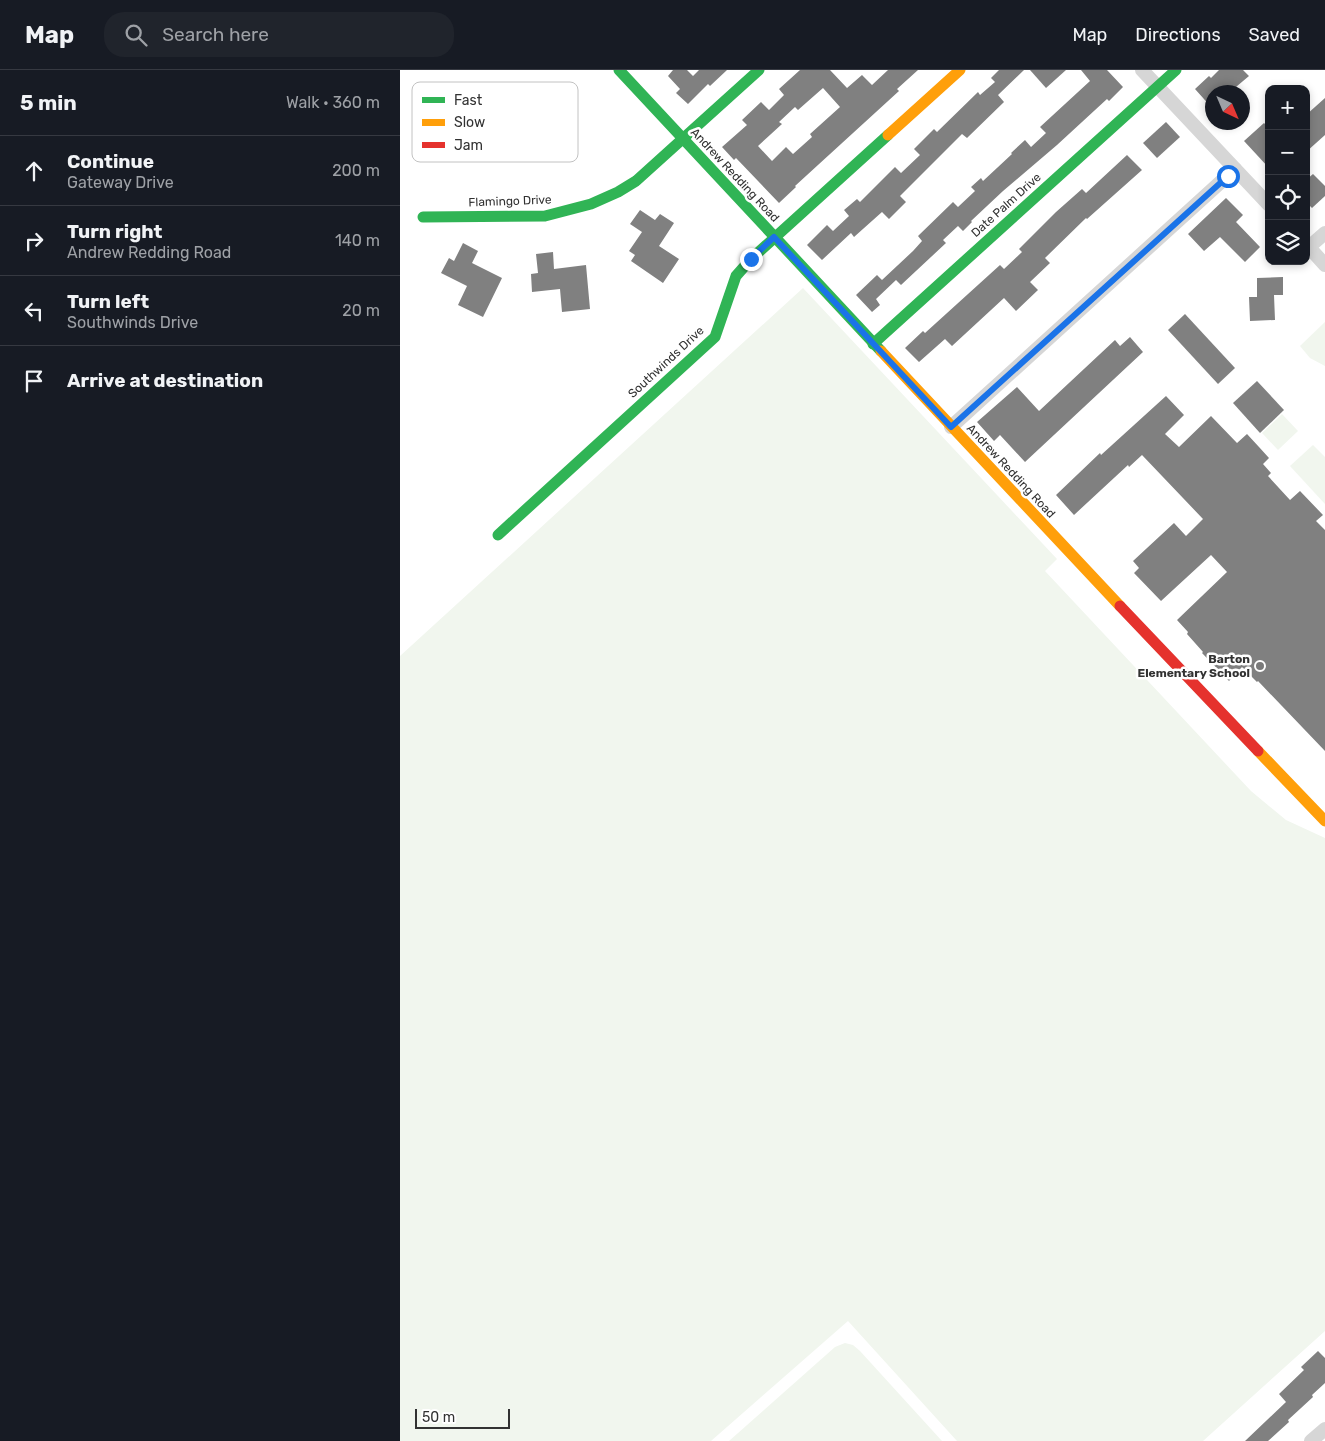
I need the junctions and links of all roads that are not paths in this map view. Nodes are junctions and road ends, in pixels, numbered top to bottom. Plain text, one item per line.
1 (619, 70) edge
2 (760, 70) edge
3 (960, 70) edge
4 (1142, 70) edge
5 (1176, 70) edge
6 (1158, 87) junction
7 (683, 139) junction
8 (1235, 169) junction
9 (1265, 201) edge
10 (423, 217) dead end
11 (1325, 232) edge
12 (774, 237) junction
13 (1310, 244) edge
14 (1310, 248) edge
15 (1325, 265) edge
16 (873, 344) junction
17 (951, 427) junction
18 (498, 535) dead end
19 (1325, 821) edge
20 (1325, 1428) edge
21 (1311, 1441) edge

1 - 7 street, Andrew Redding Road
2 - 7 street, Flamingo Drive
3 - 12 street, Southwinds Drive
4 - 6 street
5 - 6 street, Date Palm Drive
6 - 8 street
6 - 16 street, Date Palm Drive
7 - 10 street, Flamingo Drive
7 - 12 street, Andrew Redding Road
8 - 9 street
8 - 17 street
11 - 13 street
12 - 16 street, Andrew Redding Road
12 - 18 street, Southwinds Drive
14 - 15 street
16 - 17 street, Andrew Redding Road
17 - 19 street, Andrew Redding Road
20 - 21 street

